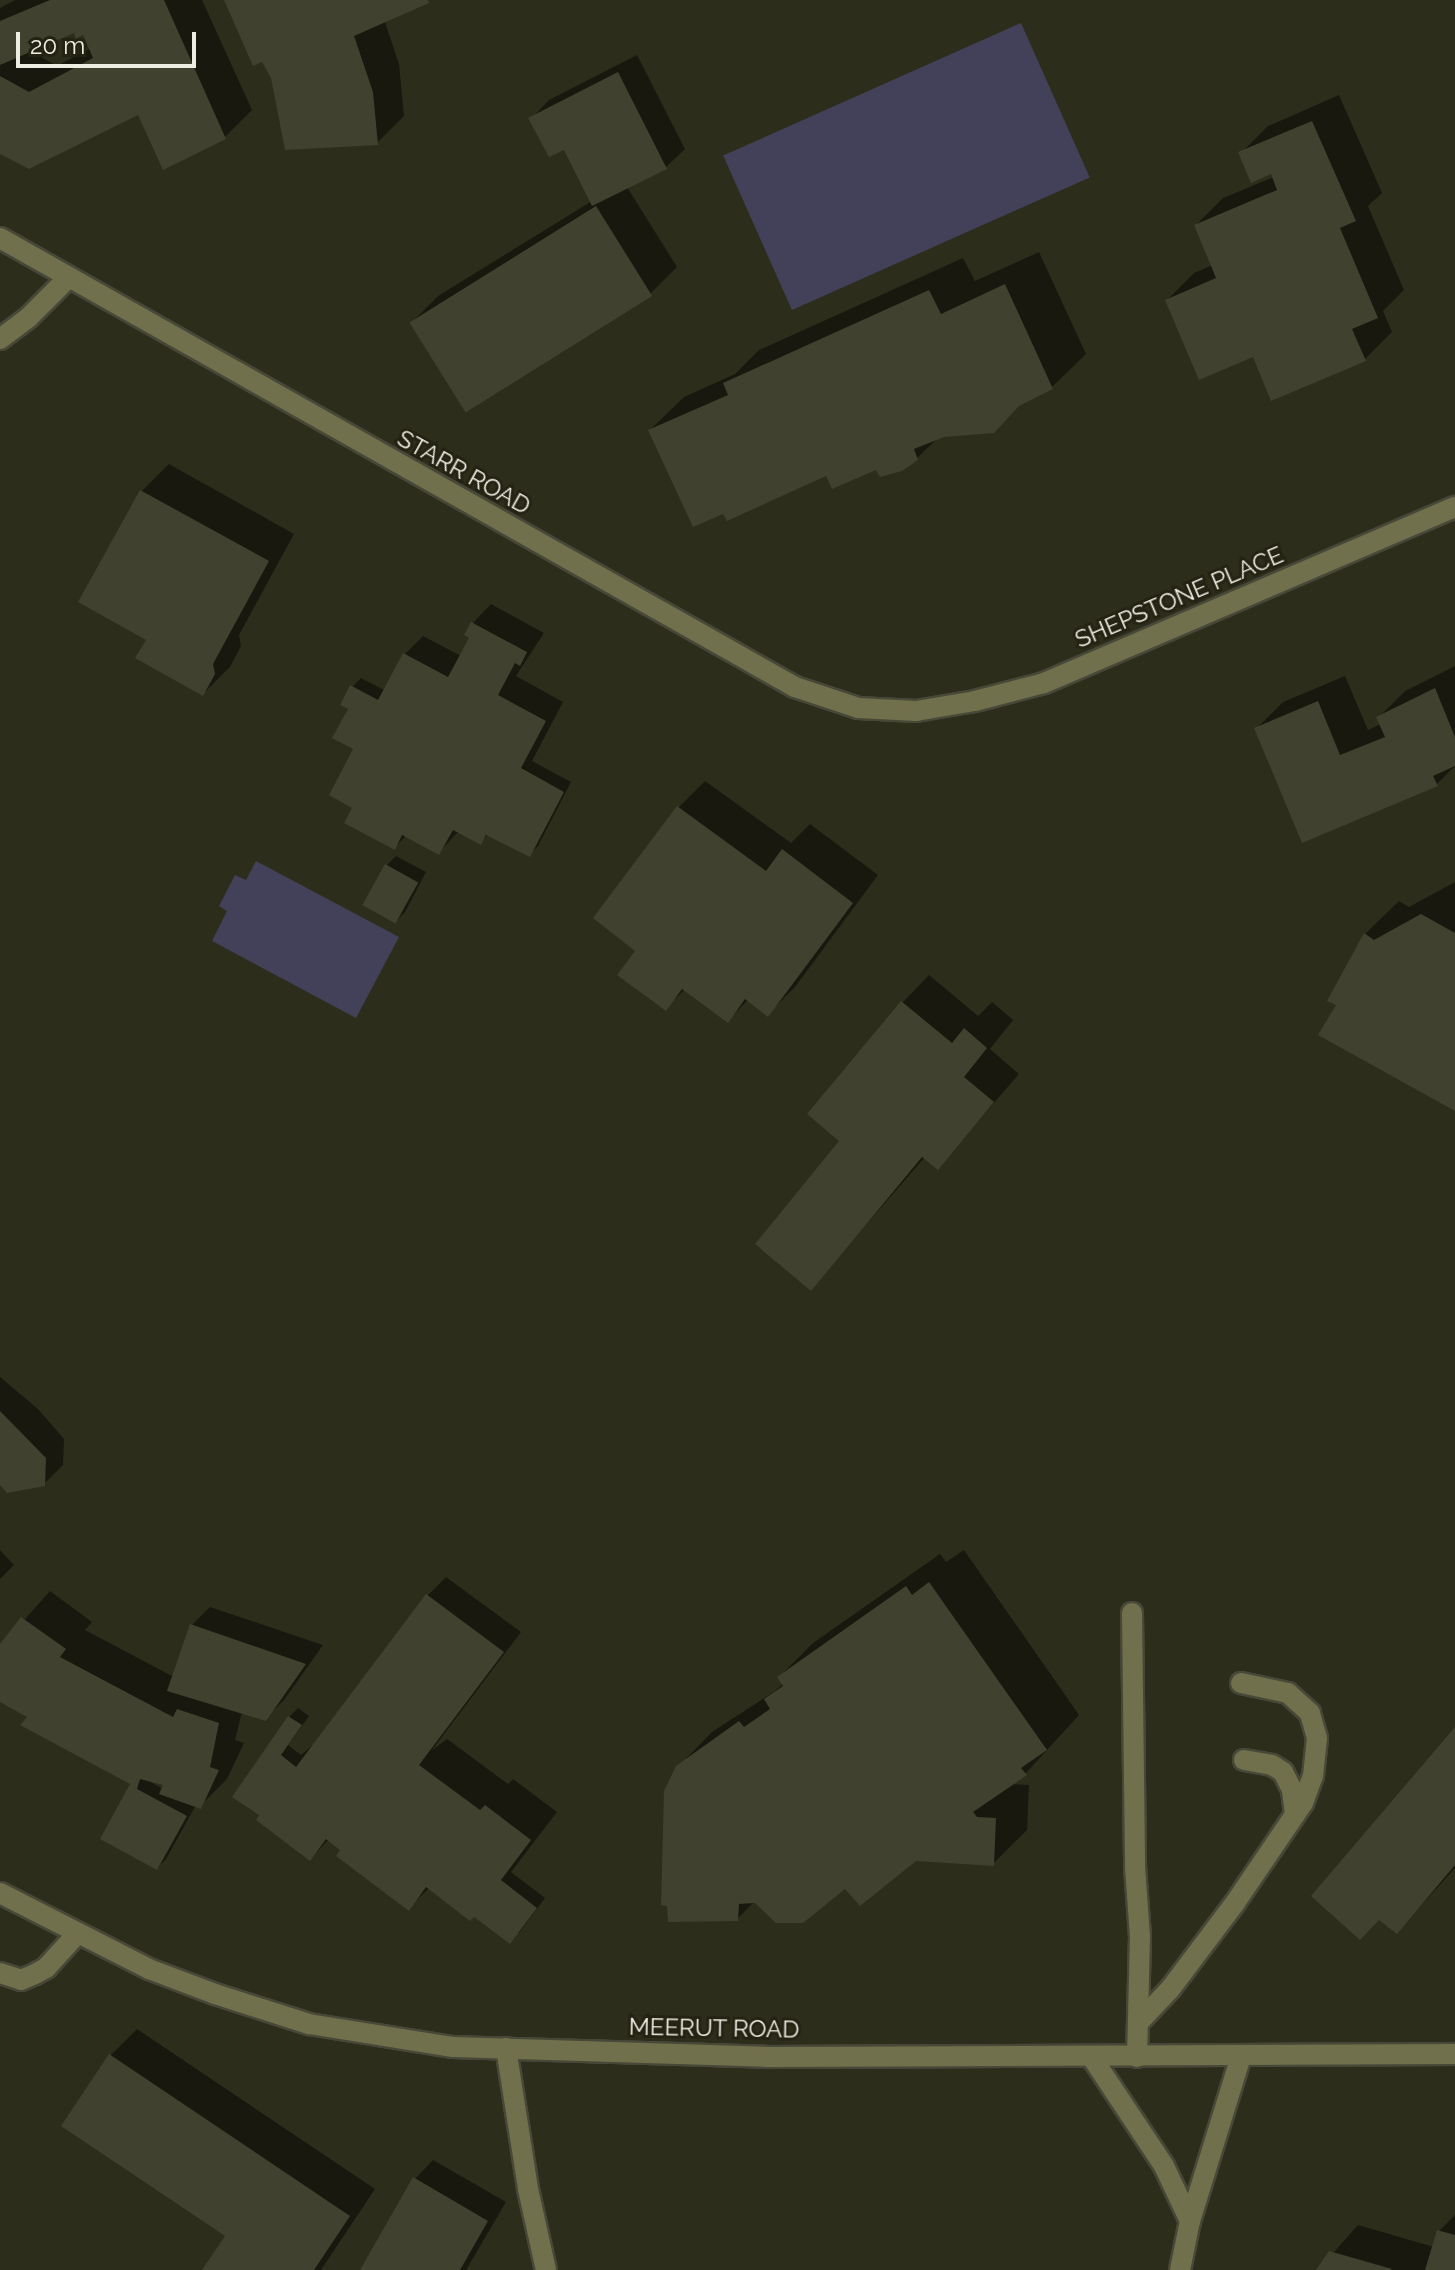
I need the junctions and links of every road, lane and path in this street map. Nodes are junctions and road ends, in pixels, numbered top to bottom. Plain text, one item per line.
1 (0, 238) edge
2 (67, 279) junction
3 (0, 339) edge
4 (1455, 507) edge
5 (916, 711) joint
6 (1132, 1613) dead end
7 (1241, 1683) dead end
8 (1244, 1760) dead end
9 (1295, 1815) junction
10 (0, 1893) edge
11 (78, 1933) junction
12 (0, 1973) edge
13 (1139, 2022) junction
14 (506, 2048) junction
15 (1455, 2054) edge
16 (1091, 2056) junction
17 (1241, 2056) junction
18 (1137, 2057) junction
19 (1190, 2221) junction
20 (546, 2270) edge
21 (1180, 2270) edge

1 - 2 street, STARR ROAD
2 - 3 street
2 - 5 street, STARR ROAD
4 - 5 street, SHEPSTONE PLACE
6 - 13 street
7 - 9 street
8 - 9 street
9 - 13 street
10 - 11 street, MEERUT ROAD
11 - 12 street
11 - 14 street, MEERUT ROAD
13 - 18 street
14 - 16 street, MEERUT ROAD
14 - 20 street
15 - 17 street, MEERUT ROAD
16 - 18 street, MEERUT ROAD
16 - 19 street
17 - 18 street, MEERUT ROAD
17 - 19 street
19 - 21 street

